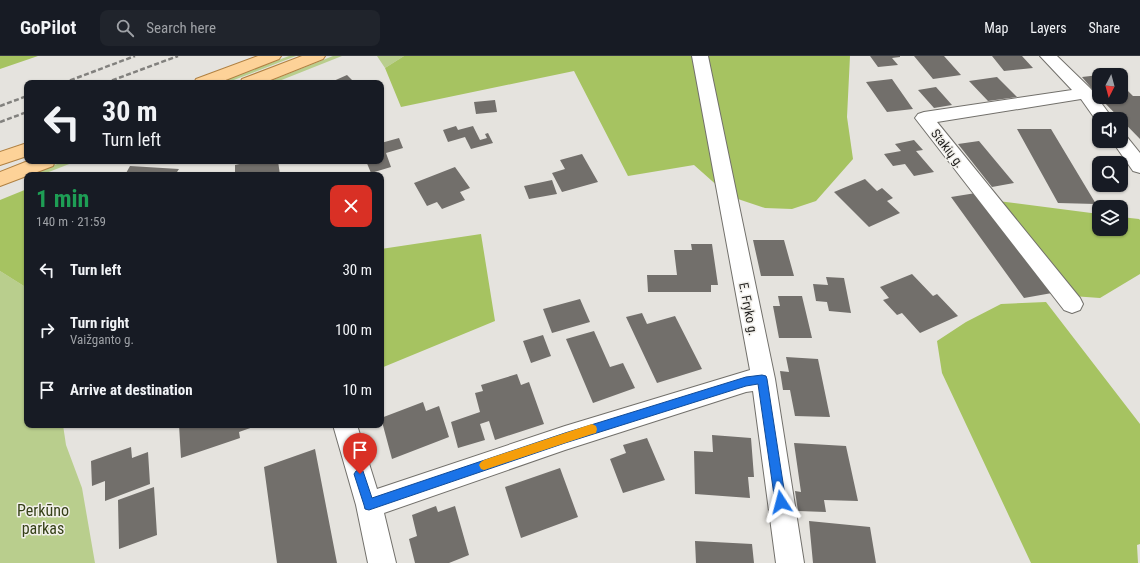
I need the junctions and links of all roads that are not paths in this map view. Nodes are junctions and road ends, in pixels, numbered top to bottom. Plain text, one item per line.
1 (273, 56) edge
2 (317, 56) edge
3 (700, 56) edge
4 (1048, 56) edge
5 (210, 80) edge
6 (256, 80) edge
7 (1085, 93) junction
8 (1099, 112) edge
9 (1126, 148) edge
10 (24, 150) edge
11 (0, 159) edge
12 (38, 164) edge
13 (1140, 166) edge
14 (0, 179) edge
15 (1072, 304) dead end
16 (762, 379) junction
17 (346, 428) edge
18 (369, 505) junction
19 (382, 563) edge
20 (790, 563) edge

1 - 5 main road
2 - 6 main road
3 - 16 street, E. Fryko g.
4 - 7 street
7 - 8 street
7 - 15 street, Stakių g.
9 - 13 street
10 - 11 main road
12 - 14 main road
16 - 18 street
16 - 20 street, E. Fryko g.
17 - 18 street
18 - 19 street

